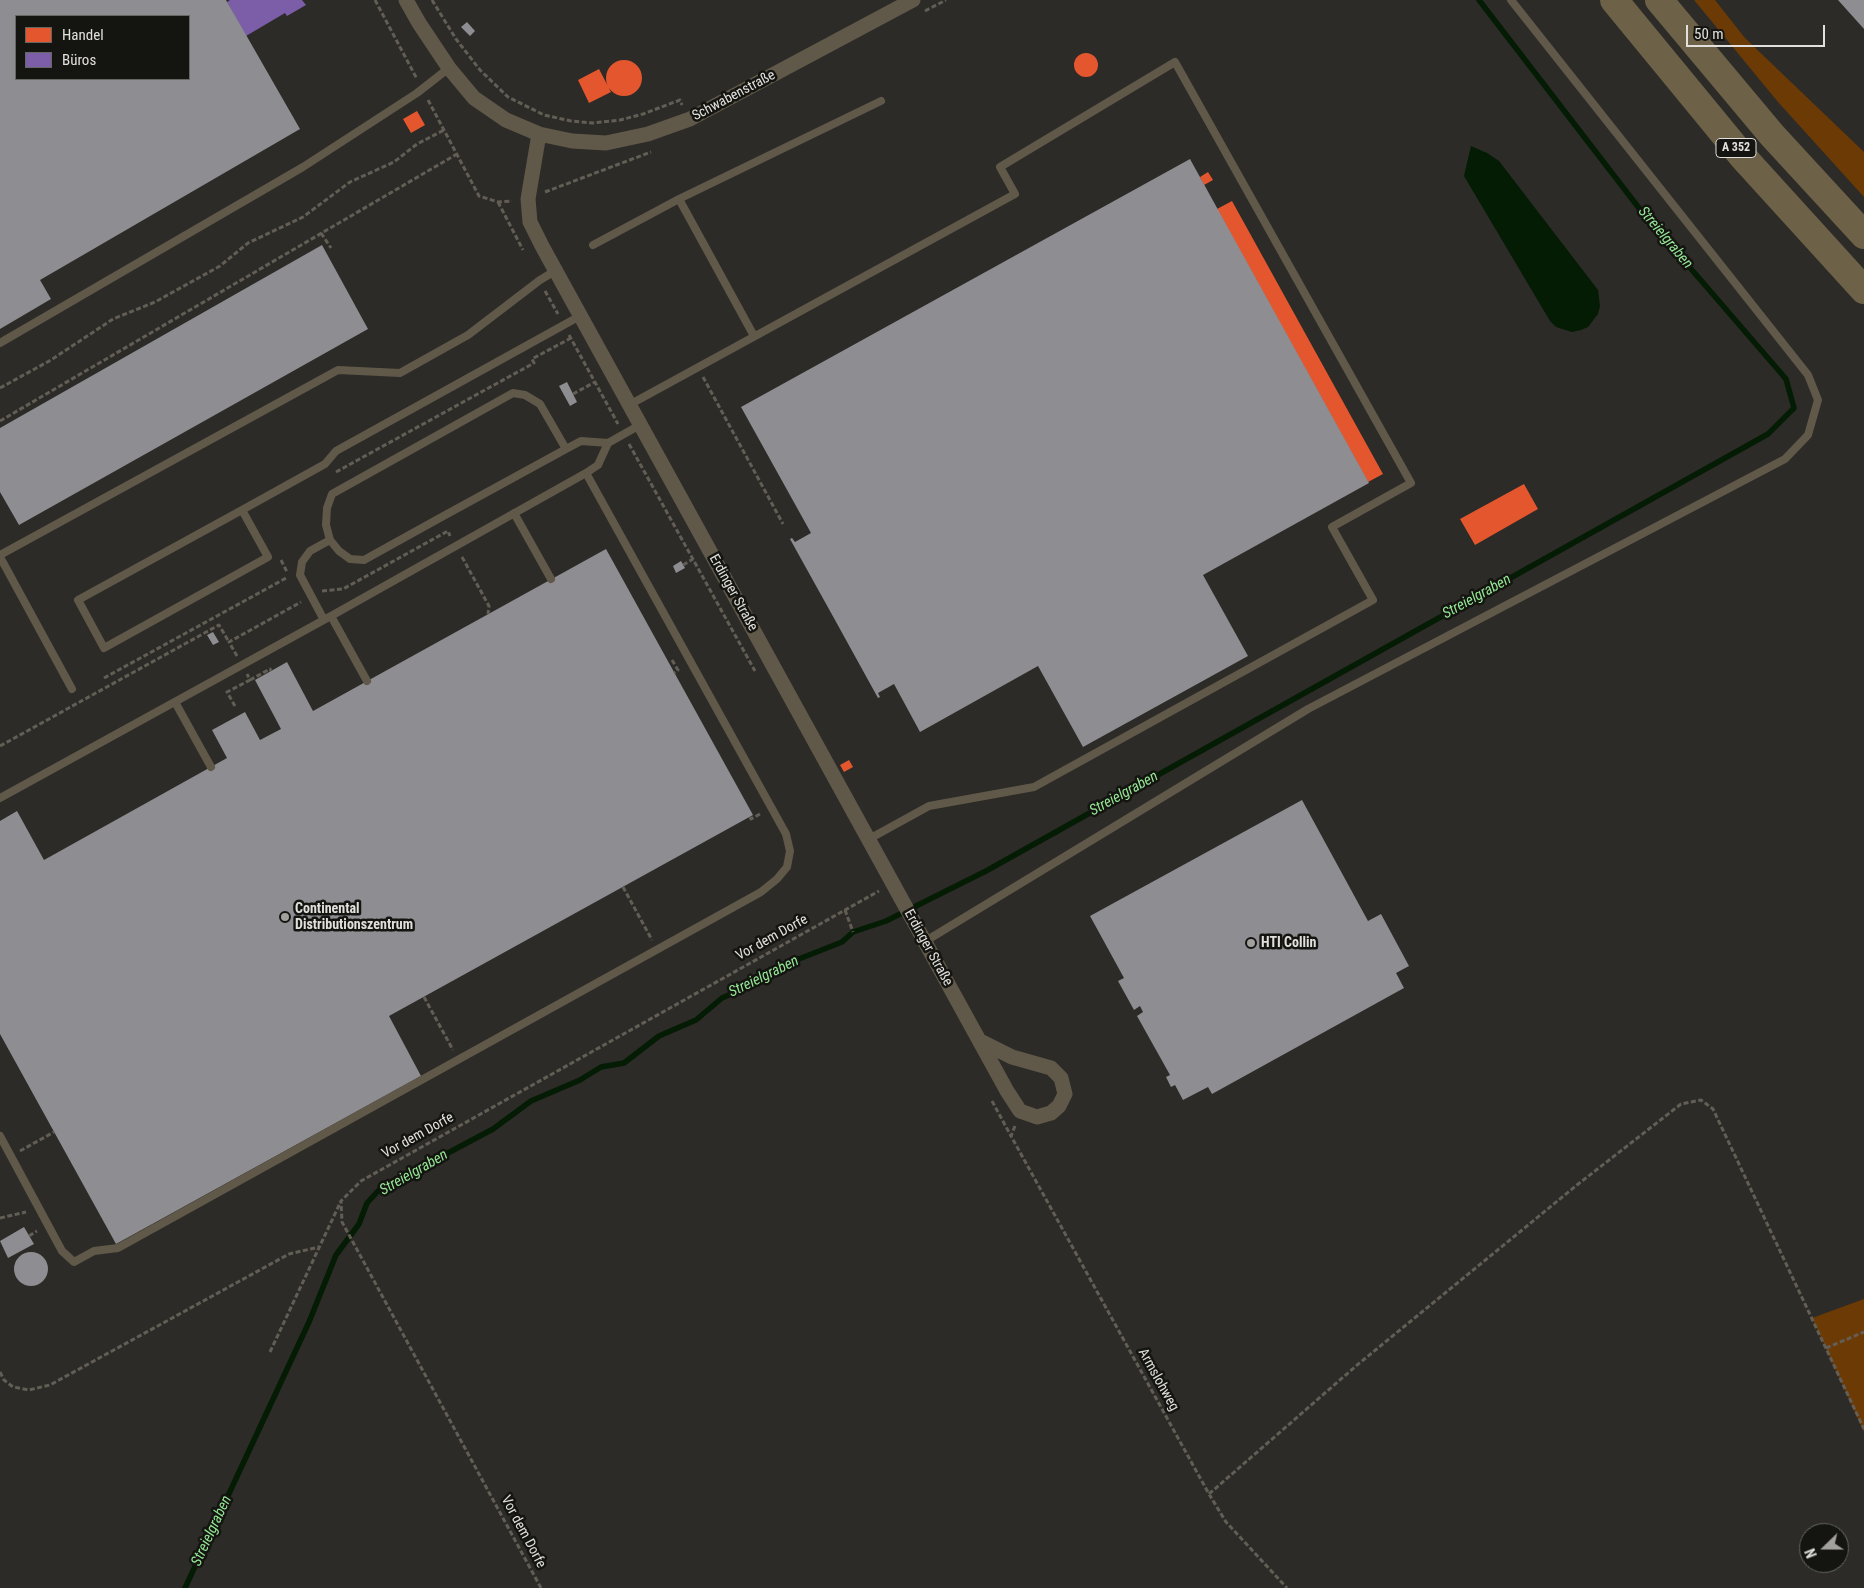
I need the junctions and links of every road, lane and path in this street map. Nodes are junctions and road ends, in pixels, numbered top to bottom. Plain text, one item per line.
1 (375, 0) edge
2 (406, 0) edge
3 (432, 0) edge
4 (914, 0) edge
5 (1510, 0) edge
6 (1614, 0) edge
7 (1659, 0) edge
8 (449, 68) junction
9 (422, 89) junction
10 (881, 100) dead end
11 (690, 119) junction
12 (444, 130) junction
13 (540, 134) junction
14 (457, 154) junction
15 (528, 199) junction
16 (679, 200) junction
17 (498, 202) junction
18 (321, 233) junction
19 (1864, 235) edge
20 (593, 245) dead end
21 (330, 248) dead end
22 (555, 271) junction
23 (540, 280) junction
24 (1864, 290) edge
25 (580, 316) junction
26 (564, 325) junction
27 (754, 336) junction
28 (0, 343) edge
29 (698, 368) junction
30 (595, 382) junction
31 (0, 388) edge
32 (573, 394) dead end
33 (629, 405) junction
34 (0, 421) edge
35 (640, 425) junction
36 (624, 434) junction
37 (608, 443) junction
38 (566, 449) junction
39 (586, 473) junction
40 (242, 510) junction
41 (514, 514) junction
42 (783, 524) dead end
43 (330, 540) junction
44 (0, 556) edge
45 (693, 559) junction
46 (683, 565) dead end
47 (551, 579) dead end
48 (489, 606) dead end
49 (488, 614) dead end
50 (215, 617) dead end
51 (328, 618) junction
52 (220, 625) junction
53 (229, 642) dead end
54 (672, 660) dead end
55 (271, 671) dead end
56 (674, 672) dead end
57 (759, 679) dead end
58 (250, 680) dead end
59 (367, 681) dead end
60 (72, 689) dead end
61 (175, 702) junction
62 (0, 746) edge
63 (211, 767) dead end
64 (0, 798) edge
65 (869, 839) junction
66 (872, 884) dead end
67 (623, 887) dead end
68 (896, 888) junction
69 (877, 892) junction
70 (880, 897) dead end
71 (845, 910) junction
72 (853, 932) dead end
73 (924, 942) junction
74 (657, 949) junction
75 (424, 997) dead end
76 (980, 1041) junction
77 (458, 1059) junction
78 (1020, 1110) junction
79 (54, 1132) dead end
80 (0, 1136) edge
81 (11, 1156) junction
82 (341, 1201) junction
83 (39, 1208) junction
84 (0, 1218) edge
85 (319, 1247) junction
86 (1864, 1332) edge
87 (1826, 1348) junction
88 (270, 1352) dead end
89 (0, 1372) edge
90 (1864, 1428) edge
91 (1209, 1494) junction
92 (541, 1588) edge
93 (1287, 1588) edge

1 - 9 path
2 - 8 street, Schwabenstraße
3 - 11 path
4 - 11 street, Schwabenstraße
5 - 73 lane
6 - 24 highway, A 352
7 - 19 highway, A 352
8 - 9 lane
8 - 13 street, Schwabenstraße
9 - 12 path
9 - 28 lane
10 - 16 lane
11 - 13 street, Schwabenstraße
12 - 14 path
12 - 31 path
13 - 15 street, Erdinger Straße
14 - 17 path
14 - 18 path
15 - 17 path
15 - 22 street, Erdinger Straße
16 - 20 lane
16 - 27 lane
17 - 23 path
18 - 21 path
18 - 34 path
22 - 23 lane
22 - 25 street, Erdinger Straße
23 - 26 path
23 - 44 lane
25 - 26 lane
25 - 33 street, Erdinger Straße
26 - 30 path
26 - 40 lane
27 - 29 lane
27 - 65 lane
29 - 33 lane
29 - 42 path
30 - 32 path
30 - 36 path
33 - 35 street, Erdinger Straße
35 - 36 lane
35 - 65 street, Erdinger Straße
36 - 37 lane
36 - 45 path
37 - 38 lane
37 - 39 lane
38 - 43 lane
38 - 43 lane
39 - 41 lane
39 - 74 lane
40 - 40 lane
41 - 47 lane
41 - 51 lane
43 - 51 lane
44 - 60 lane
45 - 46 path
45 - 57 path
48 - 49 path
50 - 52 path
51 - 59 lane
51 - 61 lane
52 - 53 path
52 - 62 path
54 - 56 path
55 - 58 path
61 - 63 lane
61 - 64 lane
65 - 68 street, Erdinger Straße
66 - 69 path
67 - 74 path
68 - 69 path, Vor dem Dorfe
68 - 73 street, Erdinger Straße
69 - 70 path
69 - 71 path, Vor dem Dorfe
71 - 72 path
71 - 82 path, Vor dem Dorfe
73 - 76 street, Erdinger Straße
74 - 77 lane
75 - 77 path
76 - 78 street, Erdinger Straße
76 - 78 street
77 - 83 lane
78 - 91 path, Armslohweg
79 - 81 path
80 - 81 lane
81 - 83 lane
82 - 85 path
82 - 92 path, Vor dem Dorfe
83 - 84 path
85 - 88 path
85 - 89 path
86 - 87 path
87 - 90 path
87 - 91 path
91 - 93 path, Armslohweg

